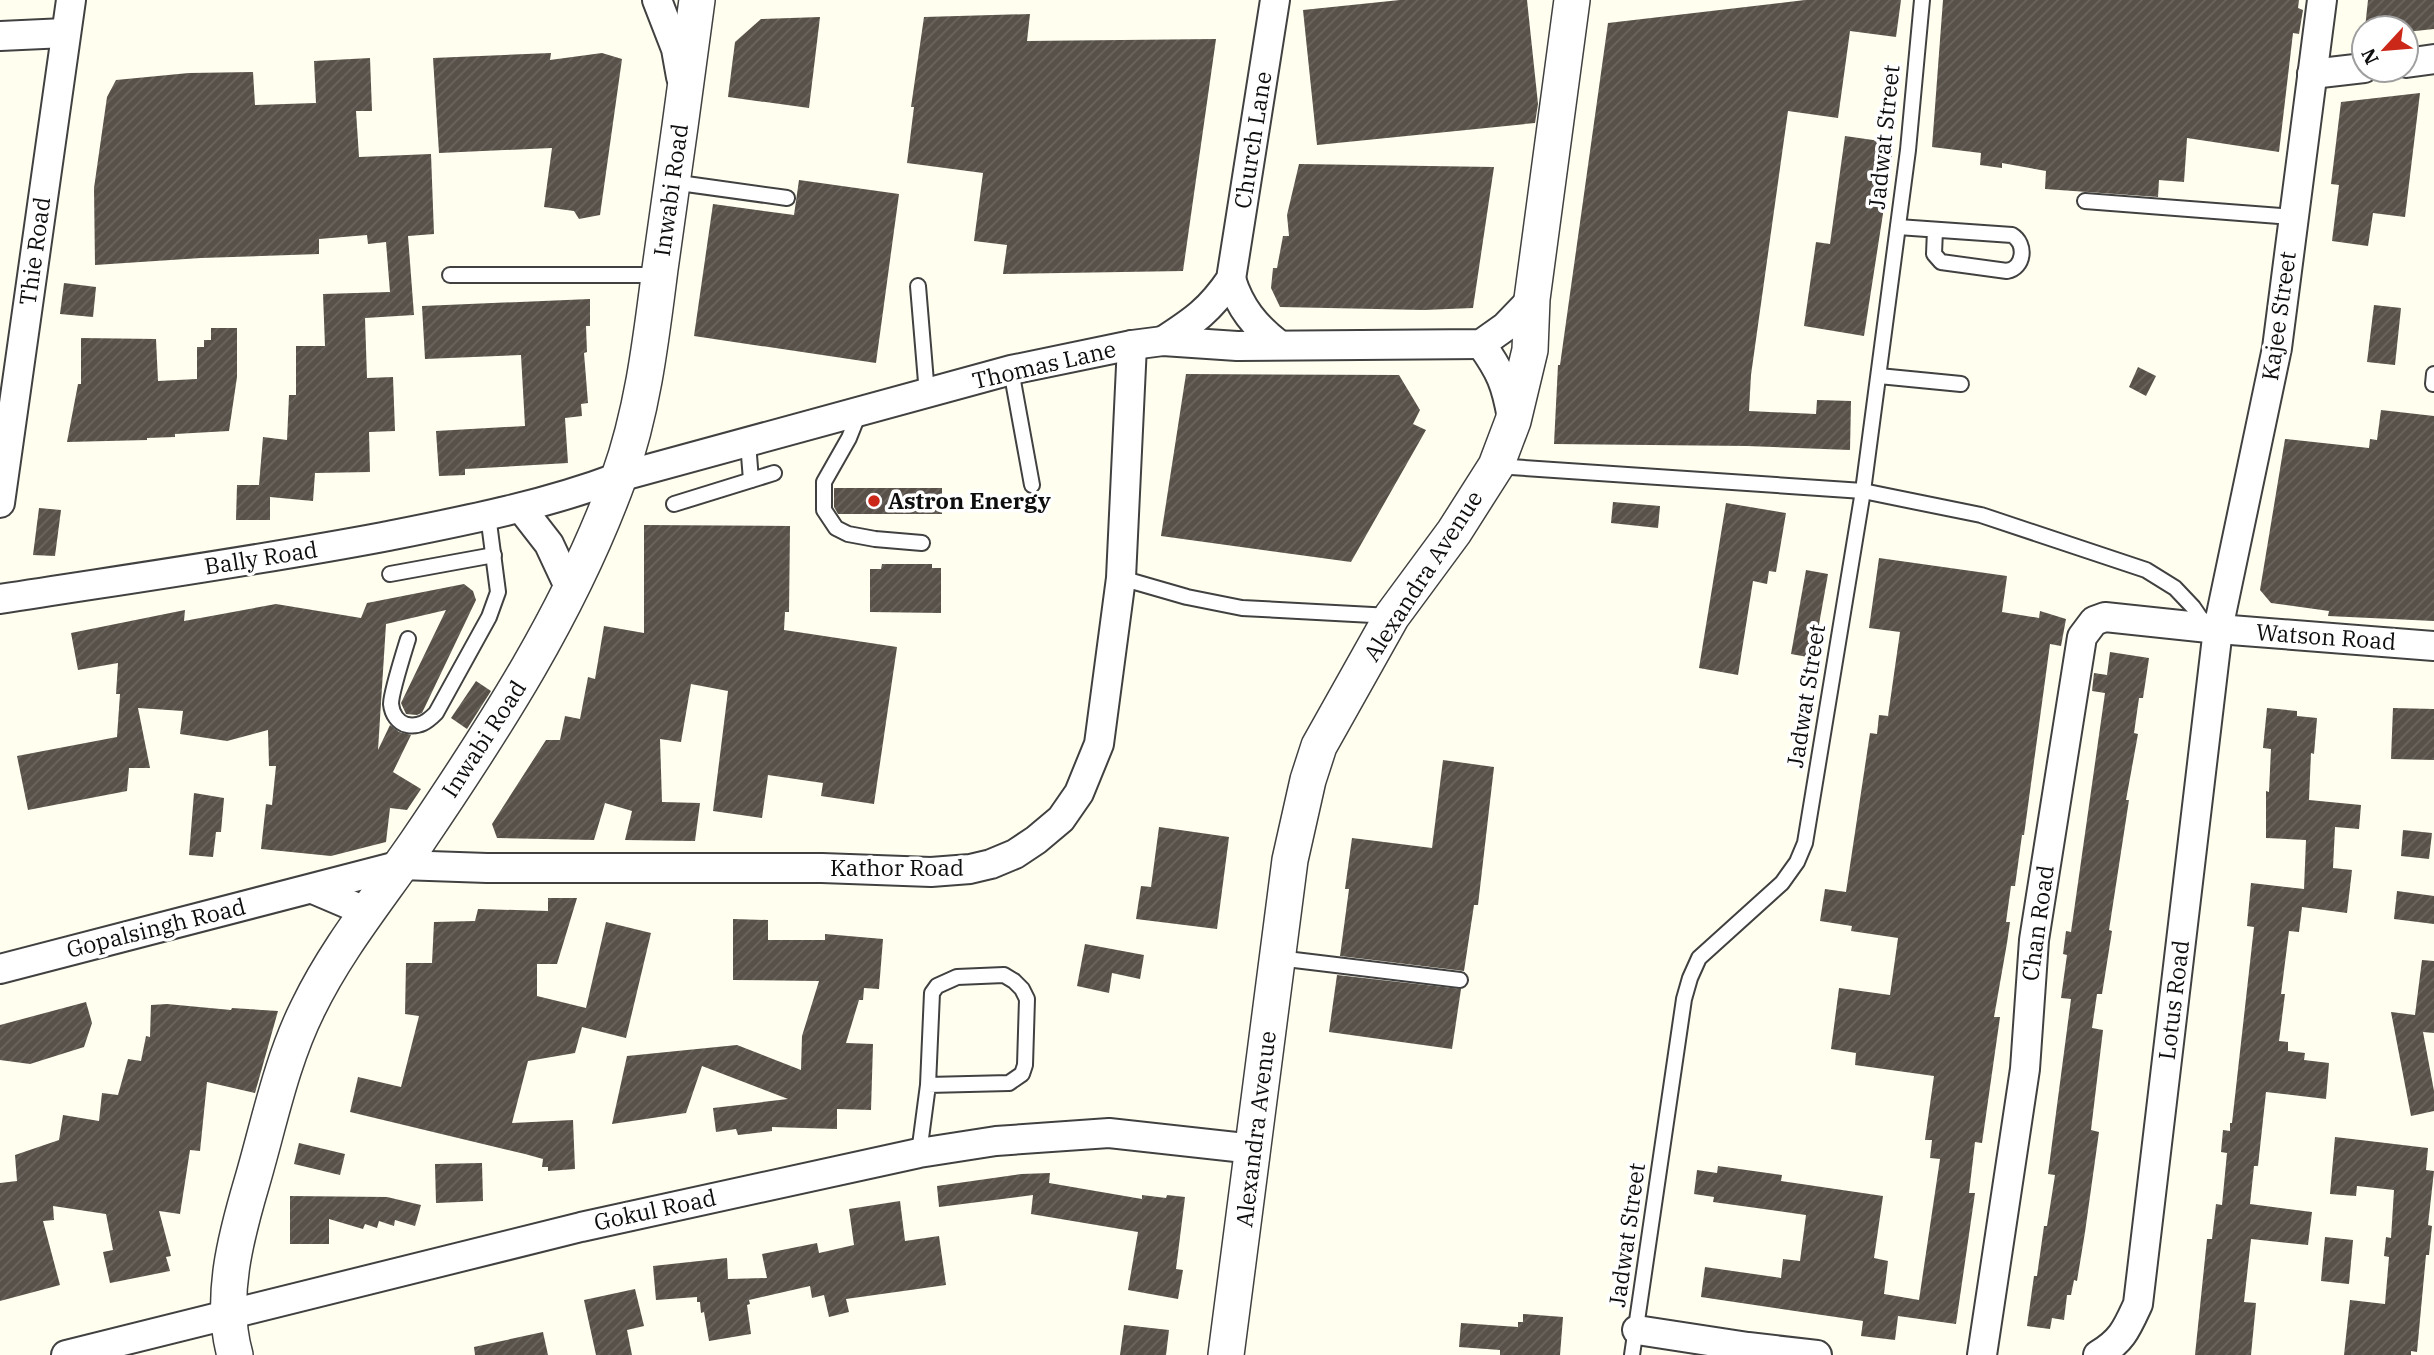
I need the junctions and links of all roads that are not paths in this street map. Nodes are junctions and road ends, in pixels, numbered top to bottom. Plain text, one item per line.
1 (71, 0) edge
2 (657, 0) edge
3 (697, 0) edge
4 (1275, 0) edge
5 (1572, 0) edge
6 (1922, 0) edge
7 (2322, 0) edge
8 (65, 33) junction
9 (0, 36) edge
10 (2350, 70) edge
11 (2312, 74) junction
12 (684, 97) junction
13 (672, 182) junction
14 (787, 198) dead end
15 (2085, 201) dead end
16 (2293, 217) junction
17 (1898, 226) junction
18 (1935, 230) junction
19 (450, 275) dead end
20 (659, 275) junction
21 (1231, 279) junction
22 (918, 286) dead end
23 (1532, 299) junction
24 (1163, 341) junction
25 (1278, 344) junction
26 (1481, 344) junction
27 (1132, 345) junction
28 (1011, 370) junction
29 (1879, 376) junction
30 (1961, 384) dead end
31 (927, 394) junction
32 (859, 411) junction
33 (1513, 421) junction
34 (748, 443) junction
35 (1496, 466) junction
36 (774, 472) dead end
37 (619, 477) junction
38 (751, 480) junction
39 (1032, 485) dead end
40 (1863, 491) junction
41 (0, 503) edge
42 (674, 504) dead end
43 (521, 508) junction
44 (488, 515) junction
45 (922, 543) dead end
46 (494, 555) junction
47 (390, 574) dead end
48 (1121, 578) junction
49 (572, 591) junction
50 (0, 599) edge
51 (1392, 616) junction
52 (2212, 628) junction
53 (408, 639) dead end
54 (2434, 646) edge
55 (401, 865) junction
56 (313, 889) junction
57 (367, 912) junction
58 (1278, 958) junction
59 (0, 969) edge
60 (1460, 980) dead end
61 (928, 1085) junction
62 (1254, 1149) junction
63 (919, 1153) junction
64 (228, 1314) junction
65 (1634, 1343) edge
66 (66, 1355) edge
67 (235, 1355) edge
68 (1226, 1355) edge
69 (1817, 1355) edge
70 (1983, 1355) edge
71 (2098, 1355) edge

1 - 8 street, Thie Road
2 - 12 street, Inwabi Road
3 - 12 street, Inwabi Road
4 - 21 street, Church Lane
5 - 23 street, Alexandra Avenue
6 - 17 lane, Jadwat Street
7 - 11 street, Kajee Street
8 - 9 street
8 - 41 street, Thie Road
10 - 11 street
11 - 16 street, Kajee Street
12 - 13 street, Inwabi Road
13 - 14 lane
13 - 20 street, Inwabi Road
15 - 16 lane
16 - 52 street, Kajee Street
17 - 18 lane
17 - 29 lane, Jadwat Street
18 - 18 lane
19 - 20 lane
20 - 37 street, Inwabi Road
21 - 24 street, Church Lane
21 - 25 street
22 - 31 lane
23 - 26 street
23 - 33 street, Alexandra Avenue
24 - 25 street, Thomas Lane
24 - 27 street, Thomas Lane
25 - 26 street, Thomas Lane
26 - 33 street
27 - 28 street, Thomas Lane
27 - 48 street, Kathor Road
28 - 31 street, Thomas Lane
28 - 39 lane
29 - 30 lane
29 - 40 lane, Jadwat Street
31 - 32 street, Thomas Lane
32 - 34 street, Thomas Lane
32 - 45 lane
33 - 35 street, Alexandra Avenue
34 - 37 street, Thomas Lane
34 - 38 lane
35 - 40 lane
35 - 51 street, Alexandra Avenue
36 - 38 lane
37 - 43 street, Bally Road
37 - 49 street, Inwabi Road
38 - 42 lane
40 - 52 lane
40 - 65 lane, Jadwat Street
43 - 44 street, Bally Road
43 - 49 street
44 - 46 lane
44 - 50 street, Bally Road
46 - 47 lane
46 - 53 lane
48 - 51 lane
48 - 55 street, Kathor Road
49 - 55 street, Inwabi Road
51 - 58 street, Alexandra Avenue
52 - 54 street, Watson Road
52 - 70 street, Chan Road
52 - 71 street, Lotus Road
55 - 56 street, Gopalsingh Road
55 - 57 street, Inwabi Road
56 - 57 street
56 - 59 street, Gopalsingh Road
57 - 64 street, Inwabi Road
58 - 60 lane
58 - 62 street, Alexandra Avenue
61 - 61 lane
61 - 63 lane
62 - 63 street, Gokul Road
62 - 68 street, Alexandra Avenue
63 - 64 street, Gokul Road
64 - 66 street, Gokul Road
64 - 67 street, Inwabi Road
65 - 69 street

